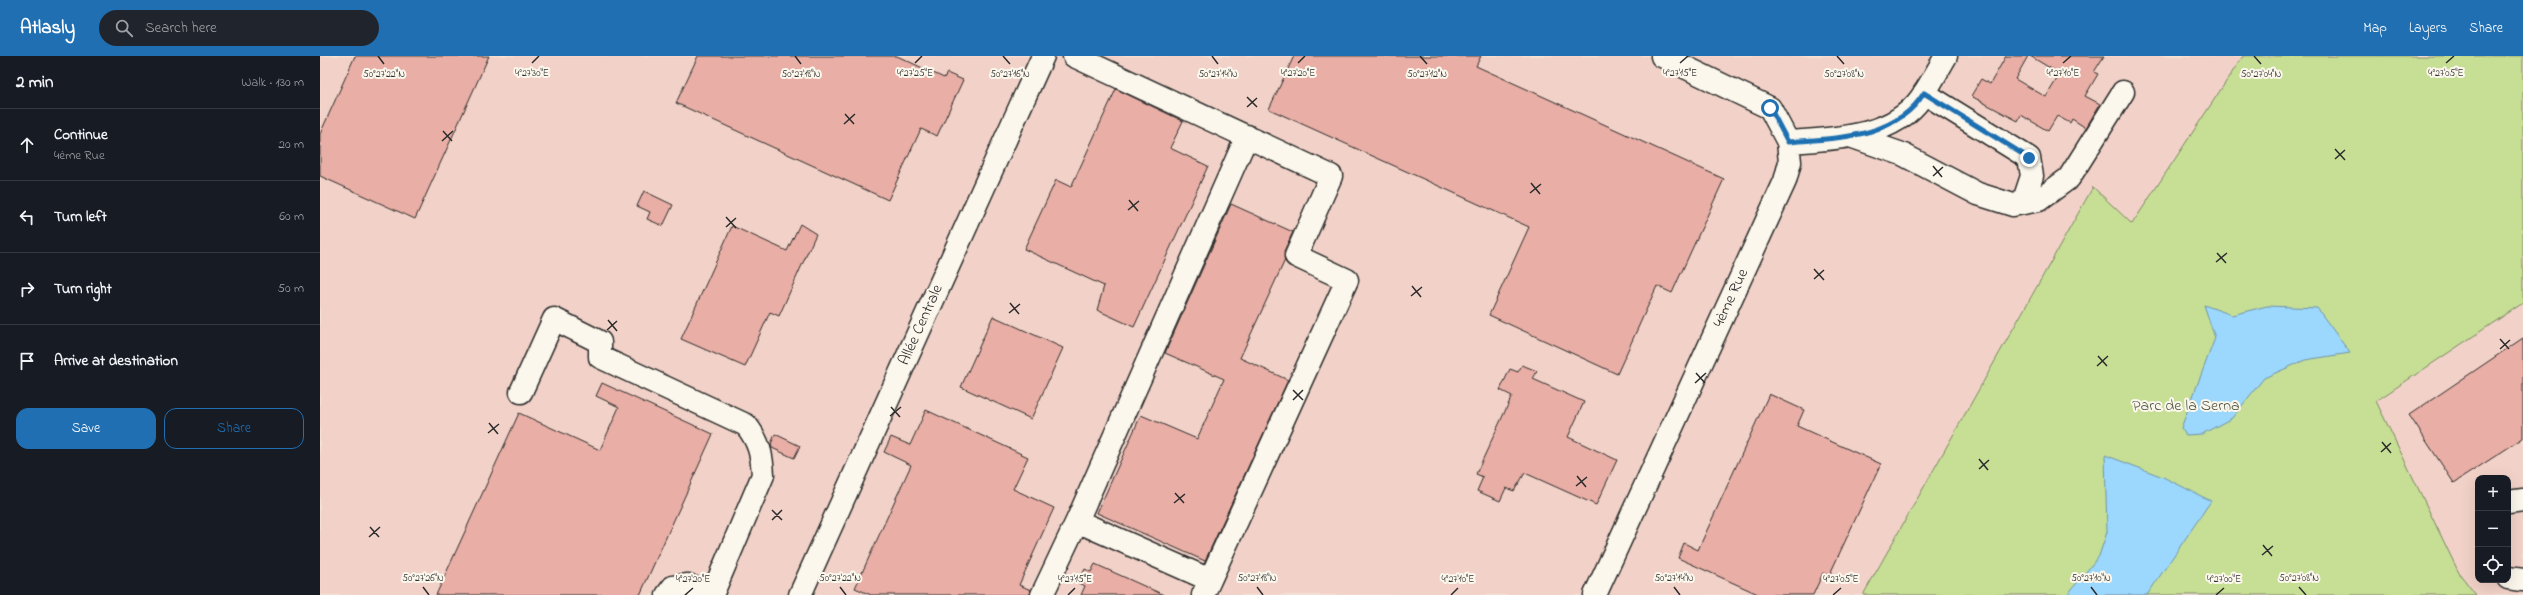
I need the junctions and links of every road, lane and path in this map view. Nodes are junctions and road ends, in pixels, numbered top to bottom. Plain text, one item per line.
1 (1043, 56) edge
2 (1074, 56) edge
3 (1662, 56) edge
4 (1946, 56) edge
5 (2123, 92) dead end
6 (1924, 93) junction
7 (1247, 136) junction
8 (1853, 137) junction
9 (1788, 142) junction
10 (2023, 203) junction
11 (521, 392) dead end
12 (2523, 500) edge
13 (2511, 502) edge
14 (1077, 521) junction
15 (2511, 578) edge
16 (2523, 580) edge
17 (1206, 588) edge
18 (667, 595) edge
19 (709, 595) edge
20 (712, 595) edge
21 (800, 595) edge
22 (1042, 595) edge
23 (1595, 595) edge

1 - 21 street, Allée Centrale
2 - 7 street
3 - 9 street, 4ème Rue
4 - 6 street
5 - 10 street
6 - 8 street
6 - 10 street
7 - 14 street
7 - 17 street
8 - 9 street
8 - 10 street
9 - 23 street, 4ème Rue
11 - 20 street
12 - 13 street
14 - 17 street
14 - 22 street
15 - 16 street
18 - 19 street

